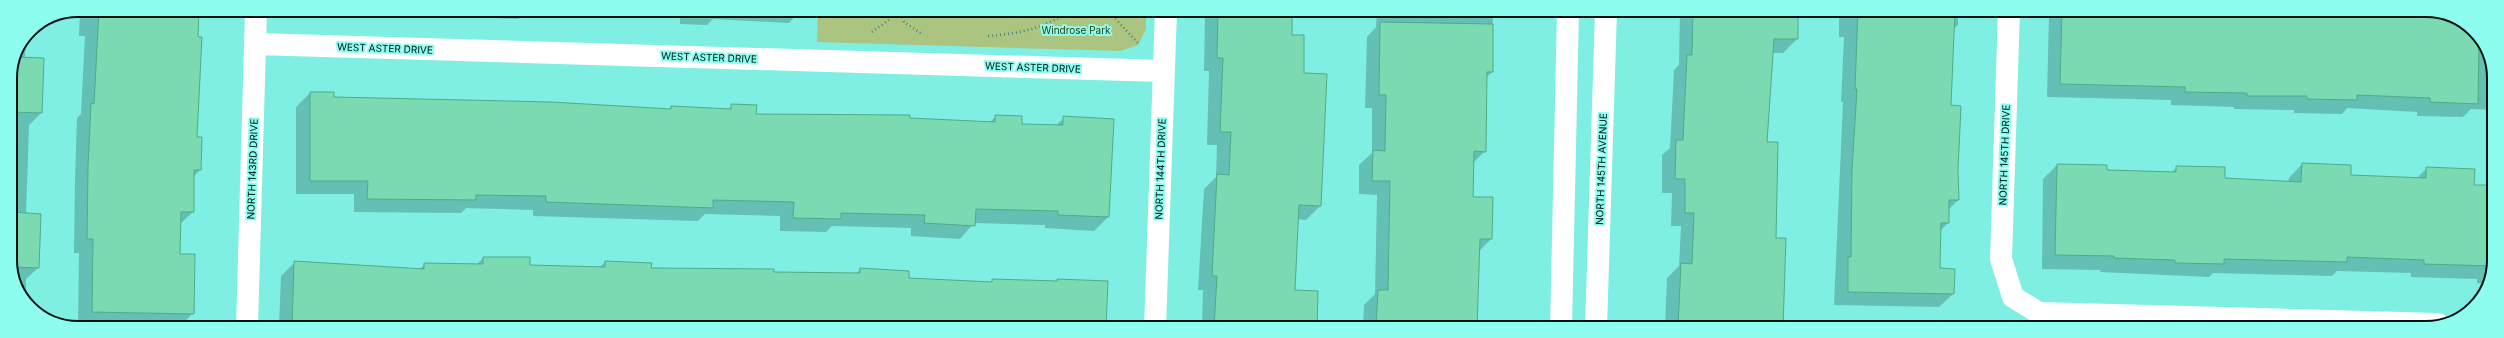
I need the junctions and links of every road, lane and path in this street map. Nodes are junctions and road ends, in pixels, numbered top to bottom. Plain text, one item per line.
1 (256, 17) edge
2 (891, 17) edge
3 (902, 17) edge
4 (1060, 17) edge
5 (1114, 17) edge
6 (1166, 17) edge
7 (1568, 17) edge
8 (1606, 17) edge
9 (2009, 17) edge
10 (872, 32) dead end
11 (922, 34) dead end
12 (988, 36) dead end
13 (255, 44) junction
14 (1141, 45) dead end
15 (1163, 71) junction
16 (247, 321) edge
17 (1155, 321) edge
18 (1561, 321) edge
19 (1596, 321) edge
20 (2329, 321) edge

1 - 13 street, NORTH 143RD DRIVE
2 - 10 path
3 - 11 path
4 - 12 path
5 - 14 path
6 - 15 street, NORTH 144TH DRIVE
7 - 18 street
8 - 19 street, NORTH 145TH AVENUE
9 - 20 street, NORTH 145TH DRIVE
13 - 15 street, WEST ASTER DRIVE
13 - 16 street, NORTH 143RD DRIVE
15 - 17 street, NORTH 144TH DRIVE

